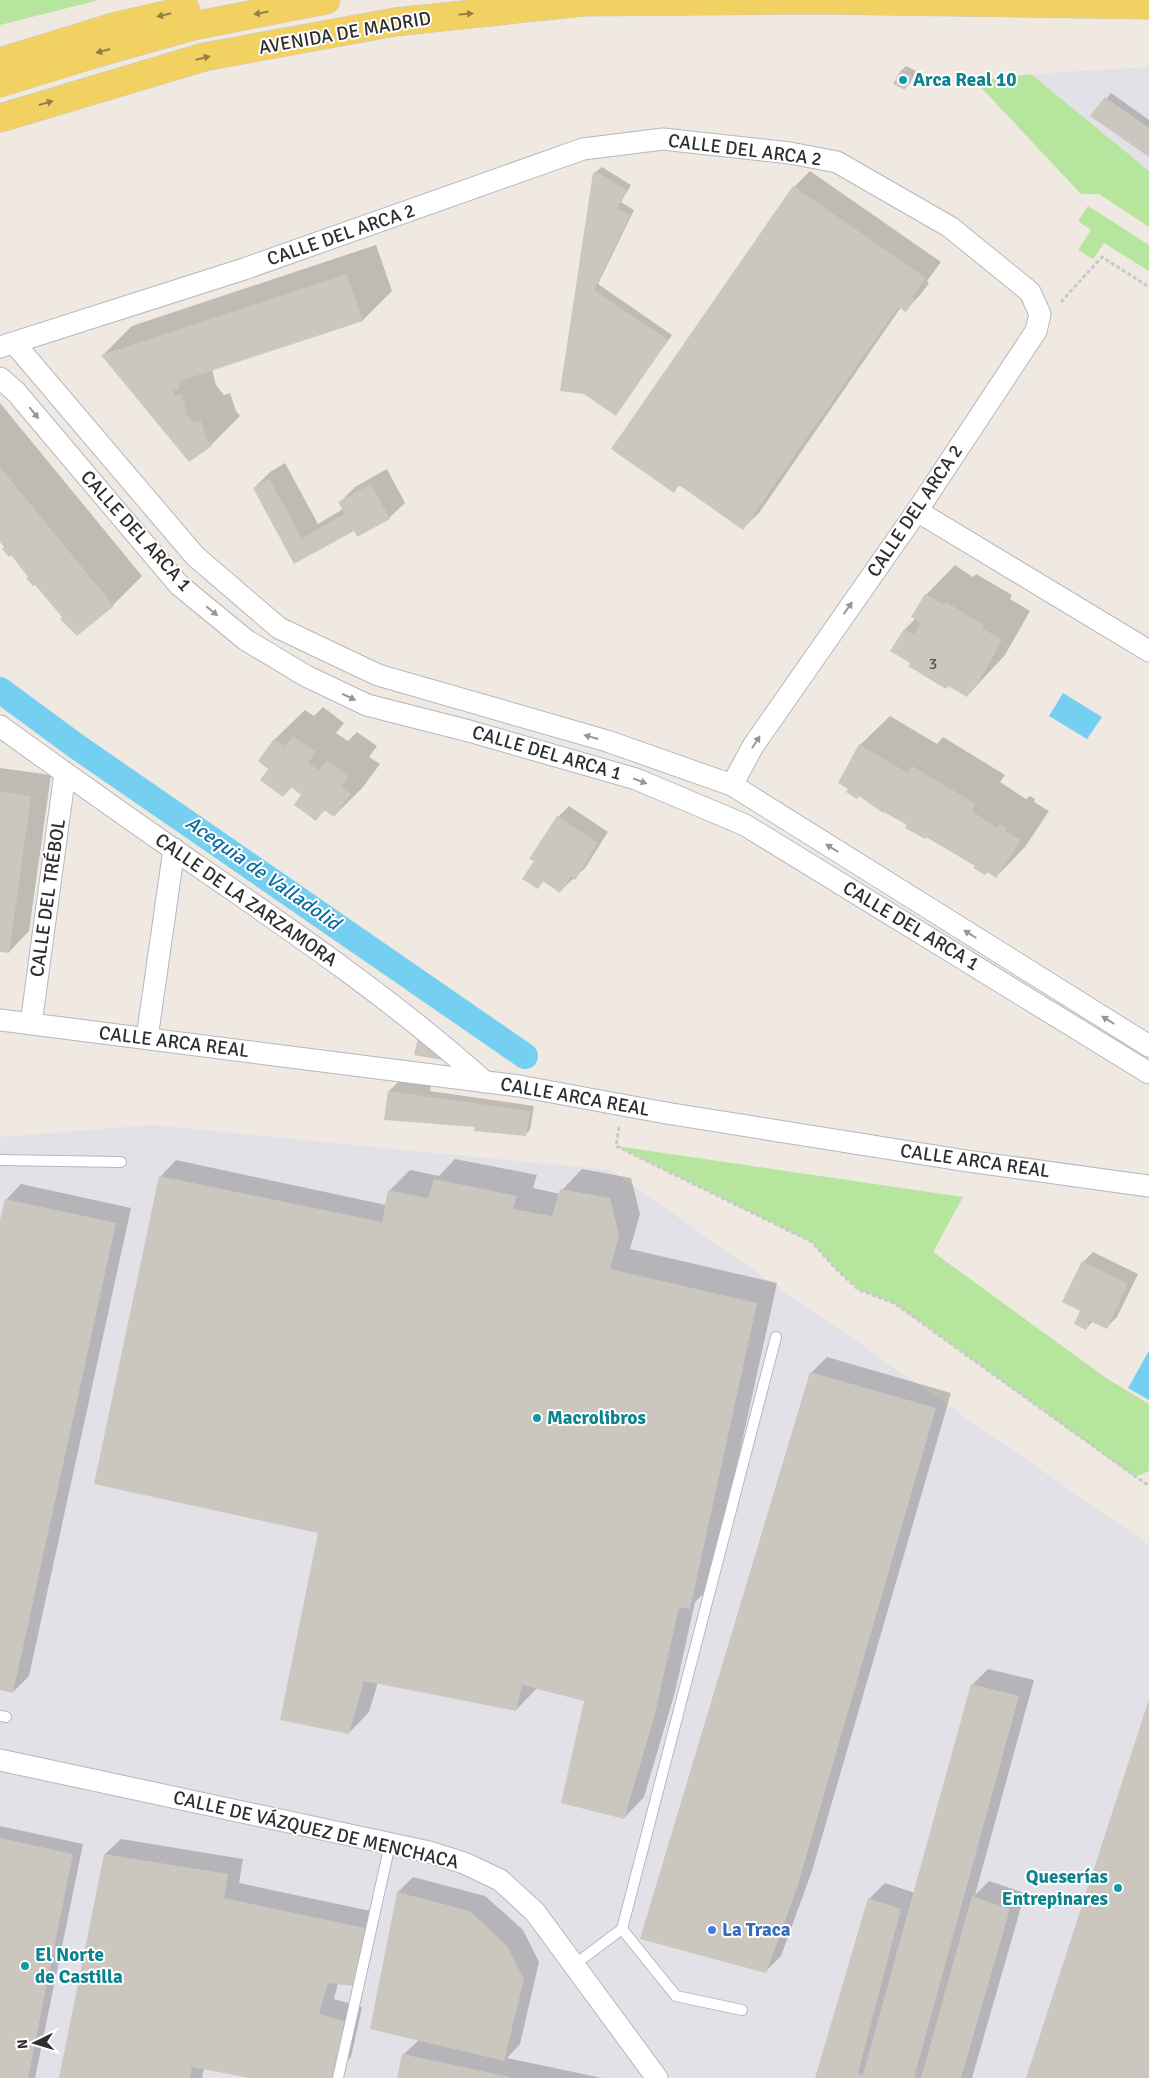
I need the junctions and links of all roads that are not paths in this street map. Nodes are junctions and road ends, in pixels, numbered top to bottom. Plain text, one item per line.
1 (229, 0) edge
2 (326, 0) edge
3 (1149, 5) edge
4 (0, 62) edge
5 (0, 83) edge
6 (0, 118) edge
7 (7, 345) edge
8 (0, 378) edge
9 (916, 511) junction
10 (1149, 651) edge
11 (0, 726) edge
12 (65, 773) junction
13 (732, 784) junction
14 (174, 849) junction
15 (0, 1020) edge
16 (32, 1024) junction
17 (147, 1038) junction
18 (1149, 1046) edge
19 (1149, 1073) edge
20 (485, 1082) junction
21 (0, 1160) edge
22 (121, 1162) dead end
23 (1149, 1186) edge
24 (776, 1337) dead end
25 (0, 1760) edge
26 (390, 1844) junction
27 (622, 1929) junction
28 (574, 1965) junction
29 (742, 2010) dead end
30 (338, 2078) edge
31 (657, 2078) edge

1 -> 4 main road
2 -> 5 main road, AVENIDA DE MADRID
6 -> 3 main road, AVENIDA DE MADRID
7 - 9 street, CALLE DEL ARCA 2
13 -> 7 street, CALLE DEL ARCA 1
8 -> 19 street, CALLE DEL ARCA 1
9 - 10 street
13 -> 9 street, CALLE DEL ARCA 2
11 - 12 street, CALLE DE LA ZARZAMORA
12 - 14 street, CALLE DE LA ZARZAMORA
12 - 16 street, CALLE DEL TRÉBOL
18 -> 13 street, CALLE DEL ARCA 1
14 - 17 street
14 - 20 street, CALLE DE LA ZARZAMORA
15 - 16 street, CALLE ARCA REAL
16 - 17 street, CALLE ARCA REAL
17 - 20 street, CALLE ARCA REAL
20 - 23 street, CALLE ARCA REAL
21 - 22 lane
24 - 27 lane
25 - 26 street, CALLE DE VÁZQUEZ DE MENCHACA
26 - 28 street, CALLE DE VÁZQUEZ DE MENCHACA
26 - 30 lane
27 - 28 lane
27 - 29 lane
28 - 31 street, CALLE DE VÁZQUEZ DE MENCHACA

